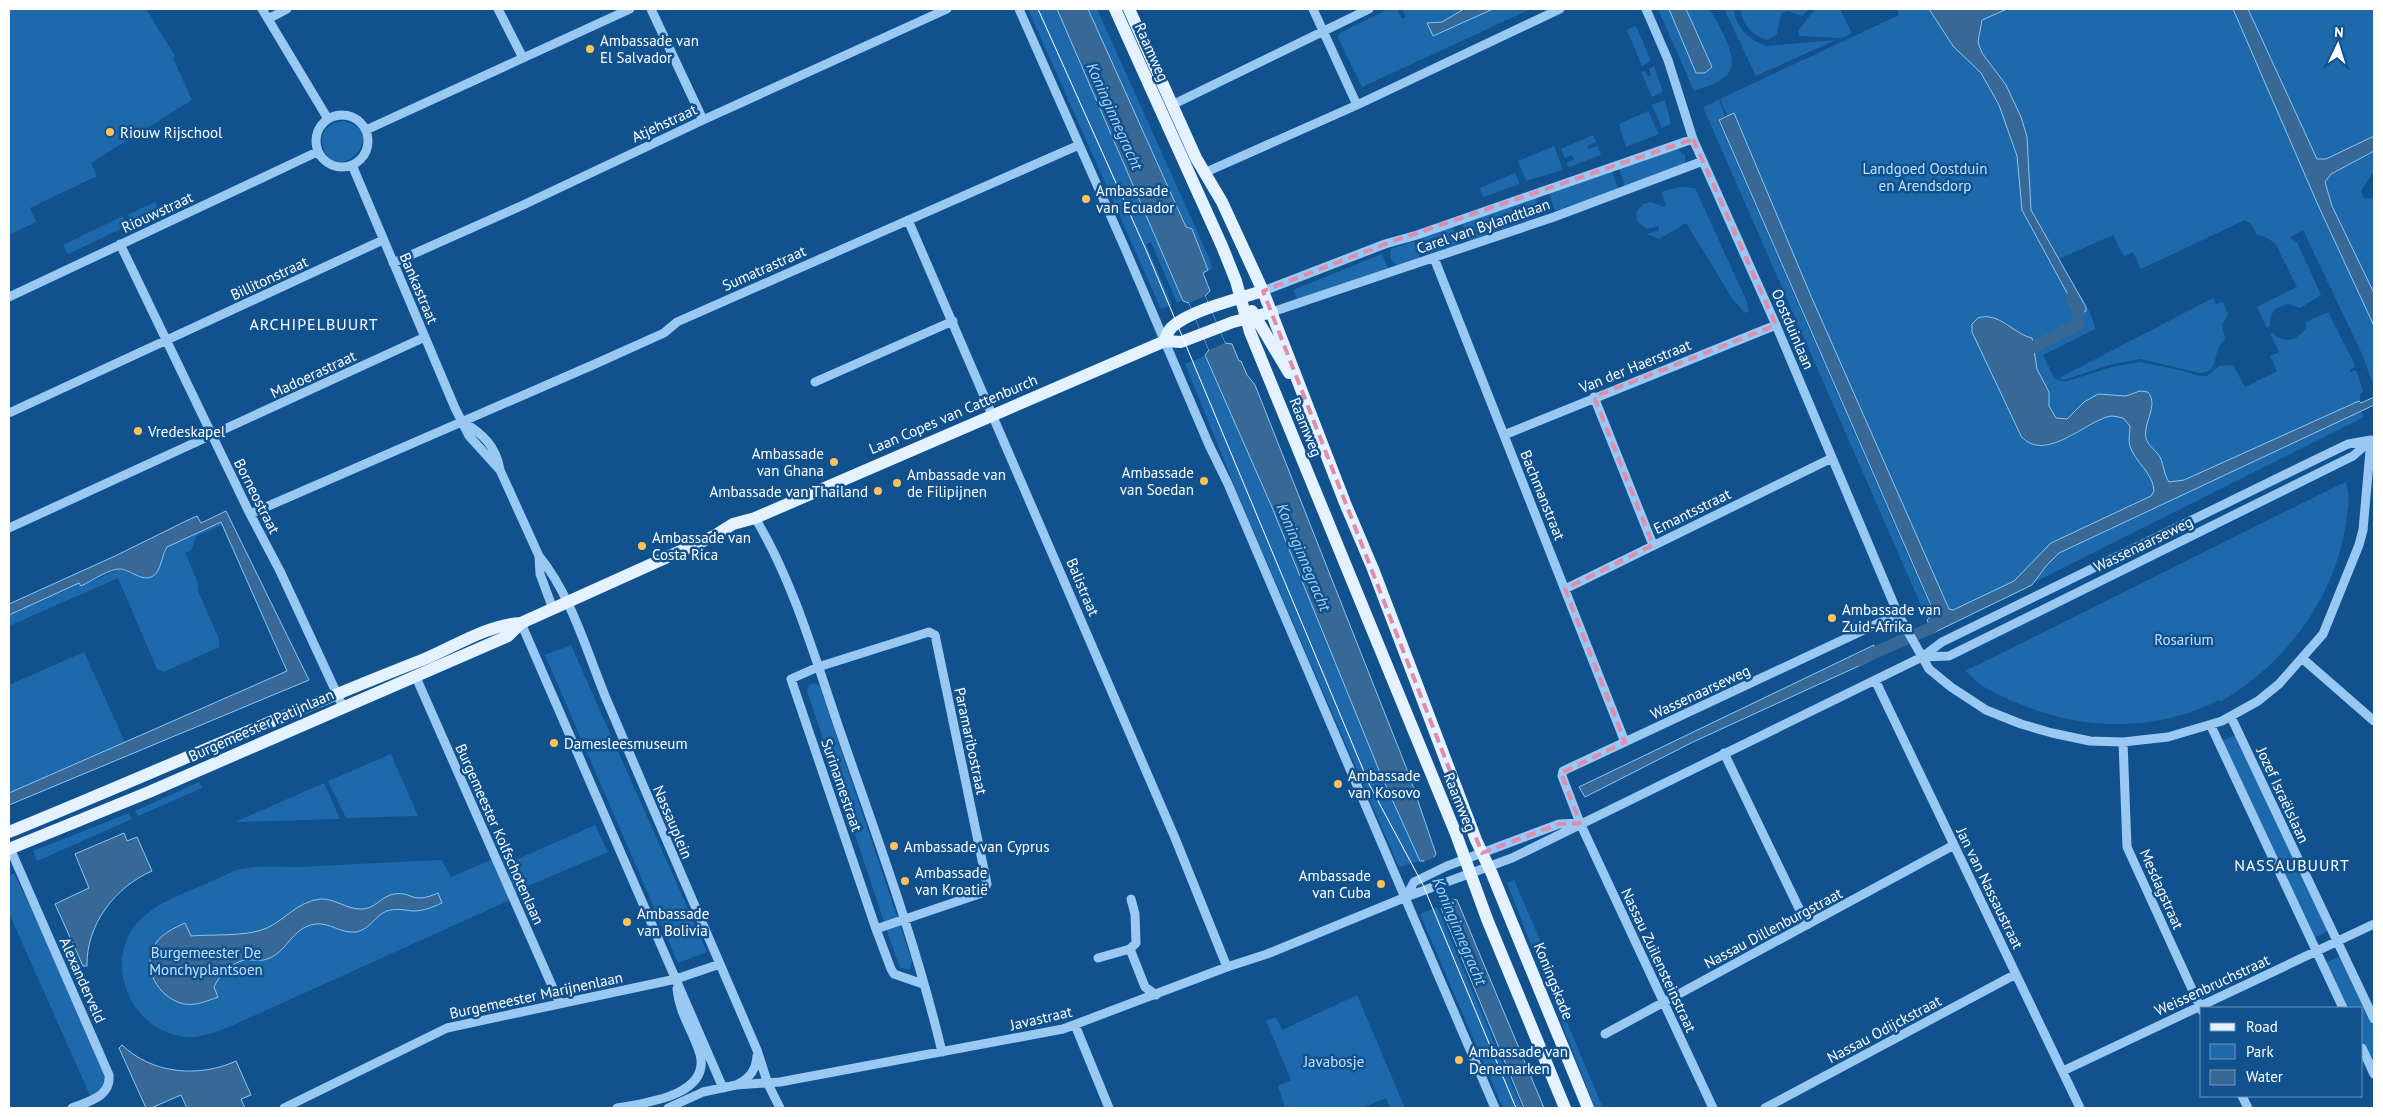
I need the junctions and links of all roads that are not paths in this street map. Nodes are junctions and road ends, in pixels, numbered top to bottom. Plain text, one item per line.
1 (262, 9) edge
2 (287, 9) edge
3 (498, 9) edge
4 (630, 9) edge
5 (651, 9) edge
6 (946, 9) edge
7 (1019, 9) edge
8 (1115, 9) edge
9 (1129, 9) edge
10 (1313, 9) edge
11 (1369, 9) edge
12 (1560, 9) edge
13 (1646, 9) edge
14 (268, 19) junction
15 (1324, 31) junction
16 (523, 58) junction
17 (1172, 105) junction
18 (1357, 105) junction
19 (328, 118) junction
20 (703, 120) junction
21 (366, 130) junction
22 (1693, 139) junction
23 (1079, 145) junction
24 (317, 152) junction
25 (1702, 161) junction
26 (352, 166) junction
27 (1204, 173) junction
28 (908, 220) junction
29 (383, 240) junction
30 (120, 244) junction
31 (1434, 258) junction
32 (393, 263) junction
33 (1263, 291) junction
34 (9, 297) edge
35 (1241, 298) junction
36 (1272, 312) junction
37 (1251, 318) junction
38 (953, 321) junction
39 (1776, 325) junction
40 (425, 337) junction
41 (167, 341) junction
42 (1164, 341) junction
43 (815, 382) dead end
44 (1304, 397) junction
45 (1594, 397) junction
46 (9, 413) edge
47 (993, 414) junction
48 (462, 421) junction
49 (1504, 435) junction
50 (212, 436) junction
51 (2373, 439) edge
52 (1832, 458) junction
53 (250, 514) junction
54 (755, 518) junction
55 (9, 528) edge
56 (1653, 545) junction
57 (539, 556) junction
58 (1565, 589) junction
59 (566, 603) junction
60 (553, 609) junction
61 (1898, 614) junction
62 (521, 623) junction
63 (1922, 657) junction
64 (2303, 659) junction
65 (818, 668) junction
66 (416, 675) junction
67 (1875, 680) junction
68 (337, 693) junction
69 (343, 707) junction
70 (2231, 717) junction
71 (2374, 722) edge
72 (2211, 726) junction
73 (1625, 742) junction
74 (2123, 742) junction
75 (1724, 753) junction
76 (1580, 823) junction
77 (9, 832) edge
78 (1954, 845) junction
79 (9, 848) edge
80 (1482, 853) junction
81 (1465, 859) junction
82 (1489, 867) junction
83 (1470, 874) junction
84 (1406, 897) junction
85 (1131, 899) dead end
86 (905, 919) junction
87 (2374, 924) edge
88 (1807, 925) junction
89 (876, 929) junction
90 (2338, 941) junction
91 (1130, 949) junction
92 (2317, 951) junction
93 (1098, 958) dead end
94 (720, 964) junction
95 (1227, 967) junction
96 (2016, 974) junction
97 (676, 978) junction
98 (922, 984) junction
99 (1156, 995) junction
100 (1664, 1002) junction
101 (560, 1004) junction
102 (2200, 1007) edge
103 (2205, 1007) edge
104 (2343, 1007) edge
105 (2200, 1009) edge
106 (2374, 1019) edge
107 (1075, 1025) junction
108 (1605, 1034) dead end
109 (758, 1050) junction
110 (2363, 1050) edge
111 (942, 1052) junction
112 (2063, 1071) junction
113 (2374, 1074) edge
114 (768, 1084) junction
115 (736, 1085) junction
116 (723, 1088) junction
117 (72, 1108) edge
118 (284, 1108) edge
119 (616, 1108) edge
120 (669, 1108) edge
121 (780, 1108) edge
122 (1109, 1108) edge
123 (1495, 1108) edge
124 (1565, 1108) edge
125 (1588, 1108) edge
126 (1713, 1108) edge
127 (1765, 1108) edge
128 (2080, 1108) edge

1 - 14 street
2 - 14 street
3 - 16 street
4 - 16 street
5 - 20 street
6 - 20 street, Atjehstraat
7 - 23 street
8 - 35 main road, Raamweg
9 - 17 main road, Raamweg
10 - 15 street
11 - 15 street
12 - 18 street
13 - 22 street, Oostduinlaan
14 - 19 street
15 - 17 street
15 - 18 street
16 - 21 street
17 - 27 main road, Raamweg
18 - 27 street
19 - 21 street
19 - 24 street
20 - 32 street, Atjehstraat
21 - 26 street
22 - 25 street, Oostduinlaan
22 - 33 street, Carel van Bylandtlaan
23 - 28 street, Sumatrastraat
23 - 42 street
24 - 26 street
24 - 30 street, Riouwstraat
25 - 31 street, Carel van Bylandtlaan
25 - 39 street, Oostduinlaan
26 - 29 street, Bankastraat
27 - 33 main road, Raamweg
28 - 38 street, Balistraat
28 - 48 street, Sumatrastraat
29 - 32 street, Bankastraat
29 - 41 street, Billitonstraat
30 - 34 street, Riouwstraat
30 - 41 street, Borneostraat
31 - 36 street, Carel van Bylandtlaan
31 - 49 street, Bachmanstraat
32 - 40 street, Bankastraat
33 - 35 main road, Laan Copes van Cattenburch
33 - 36 main road, Raamweg
35 - 37 main road, Raamweg
35 - 42 main road, Laan Copes van Cattenburch
36 - 37 main road, Laan Copes van Cattenburch
36 - 44 main road, Raamweg
37 - 42 main road, Laan Copes van Cattenburch
37 - 44 main road
37 - 81 main road, Raamweg
38 - 43 street
38 - 47 street, Balistraat
39 - 45 street, Van der Haerstraat
39 - 52 street, Oostduinlaan
40 - 48 street, Bankastraat
40 - 50 street, Madoerastraat
41 - 46 street, Billitonstraat
41 - 50 street, Borneostraat
42 - 47 main road, Laan Copes van Cattenburch
42 - 84 street
44 - 80 main road, Raamweg
45 - 49 street, Van der Haerstraat
45 - 56 street
47 - 54 main road, Laan Copes van Cattenburch
47 - 95 street, Balistraat
48 - 53 street, Sumatrastraat
48 - 57 street, Bankastraat
49 - 58 street, Bachmanstraat
50 - 53 street, Borneostraat
50 - 55 street, Madoerastraat
51 - 63 street, Wassenaarseweg
51 - 63 street, Wassenaarseweg
51 - 64 street, Oostduinlaan
52 - 56 street, Emantsstraat
52 - 61 street, Oostduinlaan
53 - 68 street, Borneostraat
54 - 59 main road, Laan Copes van Cattenburch
54 - 65 street, Surinamestraat
56 - 58 street, Emantsstraat
57 - 59 street, Bankastraat
57 - 60 street, Bankastraat
58 - 73 street, Bachmanstraat
59 - 60 main road, Burgemeester Patijnlaan
59 - 94 street, Nassauplein
60 - 62 main road, Burgemeester Patijnlaan
61 - 63 street, Oostduinlaan
61 - 73 street, Wassenaarseweg
62 - 66 main road, Burgemeester Patijnlaan
62 - 68 main road, Burgemeester Patijnlaan
62 - 97 street
63 - 67 street, Wassenaarseweg
63 - 74 street, Oostduinlaan
64 - 70 street, Oostduinlaan
64 - 71 street
65 - 86 street, Surinamestraat
65 - 86 street, Paramaribostraat
65 - 89 street, Surinamestraat
66 - 69 main road, Burgemeester Patijnlaan
66 - 101 street, Burgemeester Kolfschotenlaan
67 - 75 street, Wassenaarseweg
67 - 78 street, Jan van Nassaustraat
68 - 69 street, Borneostraat
68 - 77 main road, Burgemeester Patijnlaan
69 - 79 main road, Burgemeester Patijnlaan
70 - 72 street, Oostduinlaan
70 - 90 street, Jozef Israëlslaan
72 - 74 street, Oostduinlaan
72 - 92 street
73 - 76 street, Wassenaarseweg
74 - 102 street, Mesdagstraat
75 - 76 street, Wassenaarseweg
75 - 88 street
76 - 80 street, Wassenaarseweg
76 - 82 street, Wassenaarseweg
76 - 100 street, Nassau Zuilensteinstraat
78 - 88 street, Nassau Dillenburgstraat
78 - 96 street, Jan van Nassaustraat
79 - 117 street, Alexanderveld
80 - 81 street, Wassenaarseweg
80 - 82 main road, Raamweg
81 - 83 main road, Raamweg
81 - 84 street, Javastraat
82 - 83 street, Wassenaarseweg
82 - 125 main road, Koningskade
83 - 84 street, Javastraat
83 - 124 main road
84 - 95 street, Javastraat
84 - 123 street
85 - 91 street
86 - 89 street
86 - 98 street, Surinamestraat
87 - 90 street, Weissenbruchstraat
88 - 100 street, Nassau Dillenburgstraat
89 - 98 street, Surinamestraat
90 - 92 street, Weissenbruchstraat
90 - 106 street, Jozef Israëlslaan
91 - 93 street
91 - 99 street
92 - 103 street, Weissenbruchstraat
92 - 104 street
94 - 97 street, Burgemeester Marijnenlaan
94 - 109 street, Nassauplein
95 - 99 street, Javastraat
96 - 112 street, Jan van Nassaustraat
96 - 127 street, Nassau Odijckstraat
97 - 101 street, Burgemeester Marijnenlaan
97 - 116 street
97 - 119 street
98 - 111 street, Surinamestraat
99 - 107 street, Javastraat
100 - 108 street, Nassau Dillenburgstraat
100 - 126 street, Nassau Zuilensteinstraat
101 - 118 street, Burgemeester Marijnenlaan
105 - 112 street, Weissenbruchstraat
107 - 111 street, Javastraat
107 - 122 street
109 - 114 street, Nassauplein
109 - 115 street
110 - 113 street
111 - 114 street, Javastraat
112 - 128 street, Jan van Nassaustraat
114 - 115 street, Javastraat
114 - 121 street, Nassauplein
115 - 116 street, Javastraat
116 - 120 street, Javastraat

